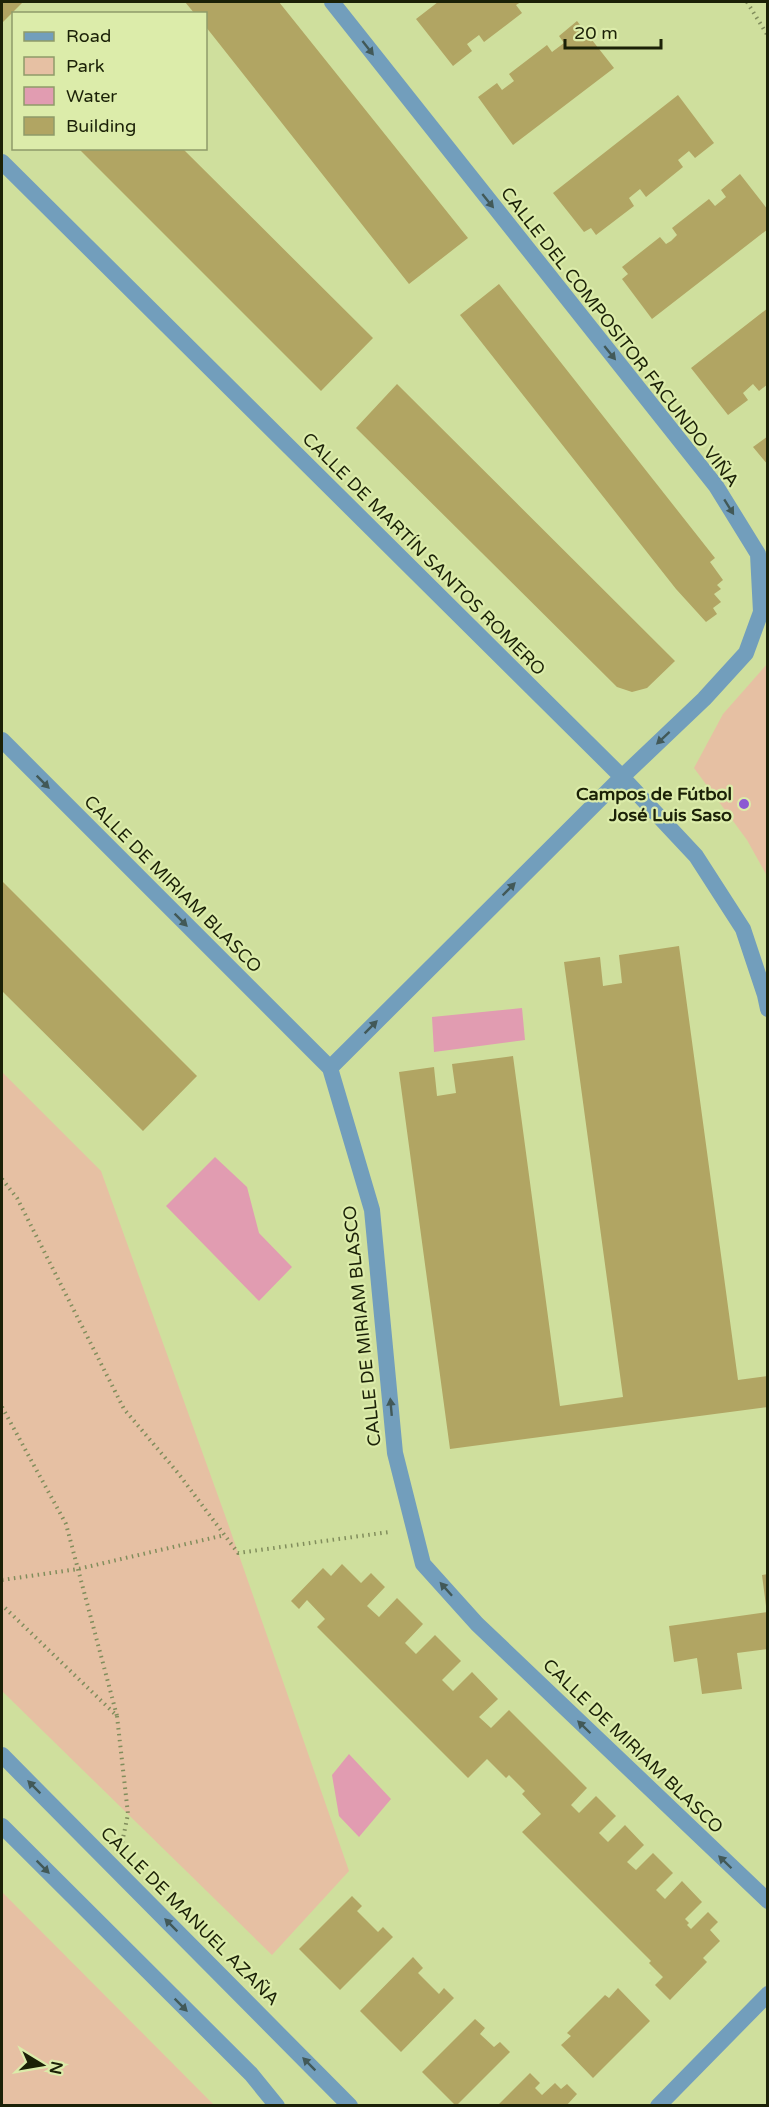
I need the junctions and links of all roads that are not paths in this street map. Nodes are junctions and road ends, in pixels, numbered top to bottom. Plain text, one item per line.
1 (332, 2) edge
2 (2, 162) edge
3 (2, 741) edge
4 (622, 777) junction
5 (768, 1009) edge
6 (330, 1068) junction
7 (2, 1755) edge
8 (2, 1826) edge
9 (768, 1901) edge
10 (768, 1994) edge
11 (277, 2106) edge
12 (350, 2106) edge
13 (658, 2106) edge

1 -> 4 street, CALLE DEL COMPOSITOR FACUNDO VIÑA
2 - 4 street, CALLE DE MARTÍN SANTOS ROMERO
3 -> 6 street, CALLE DE MIRIAM BLASCO
4 - 5 street, CALLE DE MARTÍN SANTOS ROMERO
6 -> 4 street, CALLE DEL COMPOSITOR FACUNDO VIÑA
9 -> 6 street, CALLE DE MIRIAM BLASCO
12 -> 7 street, CALLE DE MANUEL AZAÑA
8 -> 11 street
10 - 13 street

